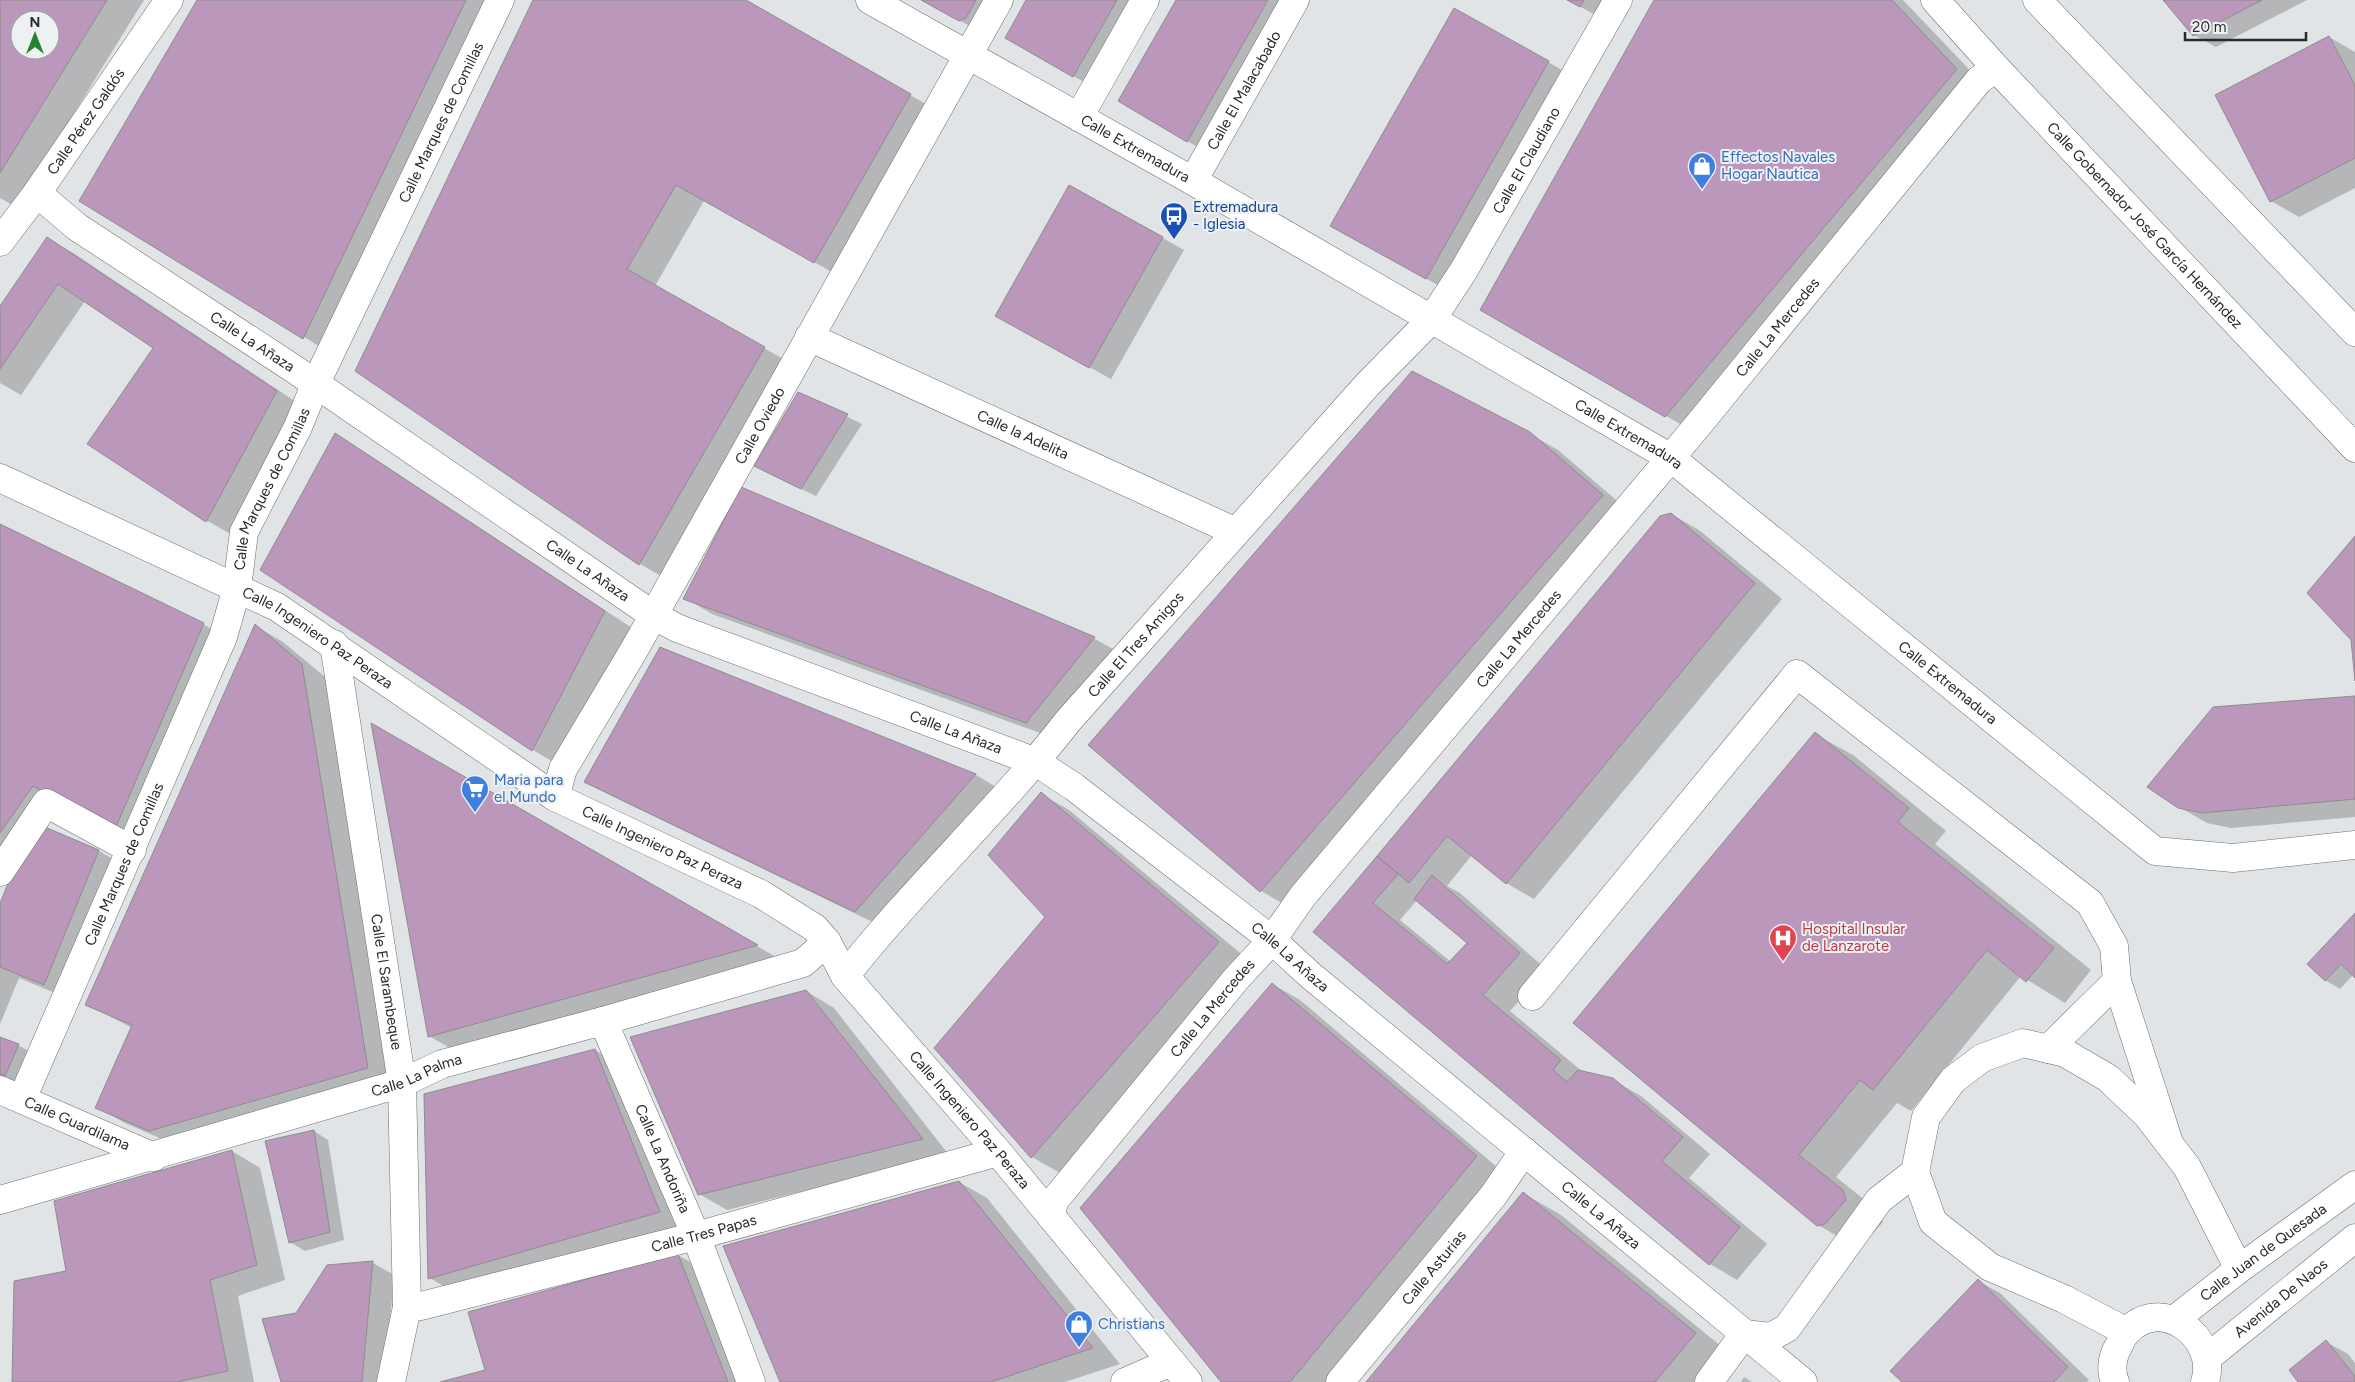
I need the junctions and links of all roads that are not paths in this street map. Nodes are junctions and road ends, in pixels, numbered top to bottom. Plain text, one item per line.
1 (169, 0) edge
2 (500, 0) edge
3 (870, 0) edge
4 (999, 0) edge
5 (1145, 0) edge
6 (1295, 0) edge
7 (1618, 0) edge
8 (1935, 0) edge
9 (2037, 0) edge
10 (968, 54) junction
11 (1996, 68) junction
12 (1079, 117) junction
13 (1193, 181) junction
14 (37, 193) junction
15 (0, 242) edge
16 (1432, 318) junction
17 (2355, 332) edge
18 (809, 337) junction
19 (315, 385) junction
20 (2355, 448) edge
21 (1670, 458) junction
22 (0, 478) edge
23 (1236, 532) junction
24 (237, 588) junction
25 (653, 615) junction
26 (334, 644) junction
27 (1036, 762) junction
28 (555, 797) junction
29 (2355, 845) edge
30 (132, 850) junction
31 (0, 872) edge
32 (1272, 940) junction
33 (827, 942) junction
34 (845, 976) junction
35 (2117, 980) junction
36 (1532, 996) dead end
37 (603, 1021) junction
38 (2048, 1049) junction
39 (402, 1083) junction
40 (11, 1094) edge
41 (2169, 1143) junction
42 (1524, 1151) junction
43 (998, 1152) junction
44 (154, 1157) junction
45 (1915, 1172) junction
46 (2355, 1185) edge
47 (0, 1200) edge
48 (1051, 1216) junction
49 (696, 1236) junction
50 (2355, 1238) edge
51 (2239, 1269) junction
52 (407, 1307) junction
53 (2174, 1320) junction
54 (2127, 1332) junction
55 (1744, 1334) junction
56 (2206, 1370) edge
57 (1179, 1372) edge
58 (2109, 1379) edge
59 (391, 1382) edge
60 (751, 1382) edge
61 (1125, 1382) edge
62 (1340, 1382) edge
63 (1709, 1382) edge
64 (1803, 1382) edge

1 - 14 street, Calle Pérez Galdós
2 - 19 street, Calle Marques de Comillas
3 - 10 street, Calle Extremadura
4 - 10 street, Calle Oviedo
5 - 12 street
6 - 13 street, Calle El Malacabado
7 - 16 street, Calle El Claudiano
8 - 11 street, Calle Gobernador José García Hernández
9 - 17 street
10 - 12 street, Calle Extremadura
10 - 18 street, Calle Oviedo
11 - 20 street, Calle Gobernador José García Hernández
11 - 21 street, Calle La Mercedes
12 - 13 street, Calle Extremadura
13 - 16 street, Calle Extremadura
14 - 15 street, Calle Pérez Galdós
14 - 19 street, Calle La Añaza
16 - 21 street, Calle Extremadura
16 - 23 street, Calle El Tres Amigos
18 - 23 street, Calle la Adelita
18 - 25 street, Calle Oviedo
19 - 24 street, Calle Marques de Comillas
19 - 25 street, Calle La Añaza
21 - 29 street, Calle Extremadura
21 - 32 street, Calle La Mercedes
22 - 24 street, Calle Ingeniero Paz Peraza
23 - 27 street, Calle El Tres Amigos
24 - 26 street, Calle Ingeniero Paz Peraza
24 - 30 street, Calle Marques de Comillas
25 - 27 street, Calle La Añaza
25 - 28 street, Calle Oviedo
26 - 28 street, Calle Ingeniero Paz Peraza
26 - 39 street, Calle El Sarambeque
27 - 32 street, Calle La Añaza
27 - 34 street, Calle El Tres Amigos
28 - 33 street, Calle Ingeniero Paz Peraza
30 - 31 street
30 - 40 street, Calle Marques de Comillas
32 - 42 street, Calle La Añaza
32 - 48 street, Calle La Mercedes
33 - 34 street, Calle Ingeniero Paz Peraza
33 - 37 street, Calle La Palma
34 - 43 street, Calle Ingeniero Paz Peraza
35 - 36 street
35 - 38 street
35 - 41 street
37 - 39 street, Calle La Palma
37 - 49 street, Calle La Andoriña
38 - 41 street
38 - 45 street
39 - 44 street, Calle La Palma
39 - 52 street, Calle El Sarambeque
40 - 44 street, Calle Guardilama
41 - 51 street
42 - 55 street, Calle La Añaza
42 - 62 street, Calle Asturias
43 - 48 street, Calle Ingeniero Paz Peraza
43 - 49 street, Calle Tres Papas
44 - 47 street, Calle La Palma
45 - 54 street
45 - 55 street
46 - 51 street, Calle Juan de Quesada
48 - 57 street, Calle Ingeniero Paz Peraza
49 - 52 street, Calle Tres Papas
49 - 60 street, Calle La Andoriña
50 - 56 street, Avenida De Naos
51 - 53 street, Calle Juan de Quesada
52 - 59 street, Calle El Sarambeque
53 - 54 street
53 - 56 street
54 - 58 street
55 - 63 street
55 - 64 street, Calle La Añaza
57 - 61 street

